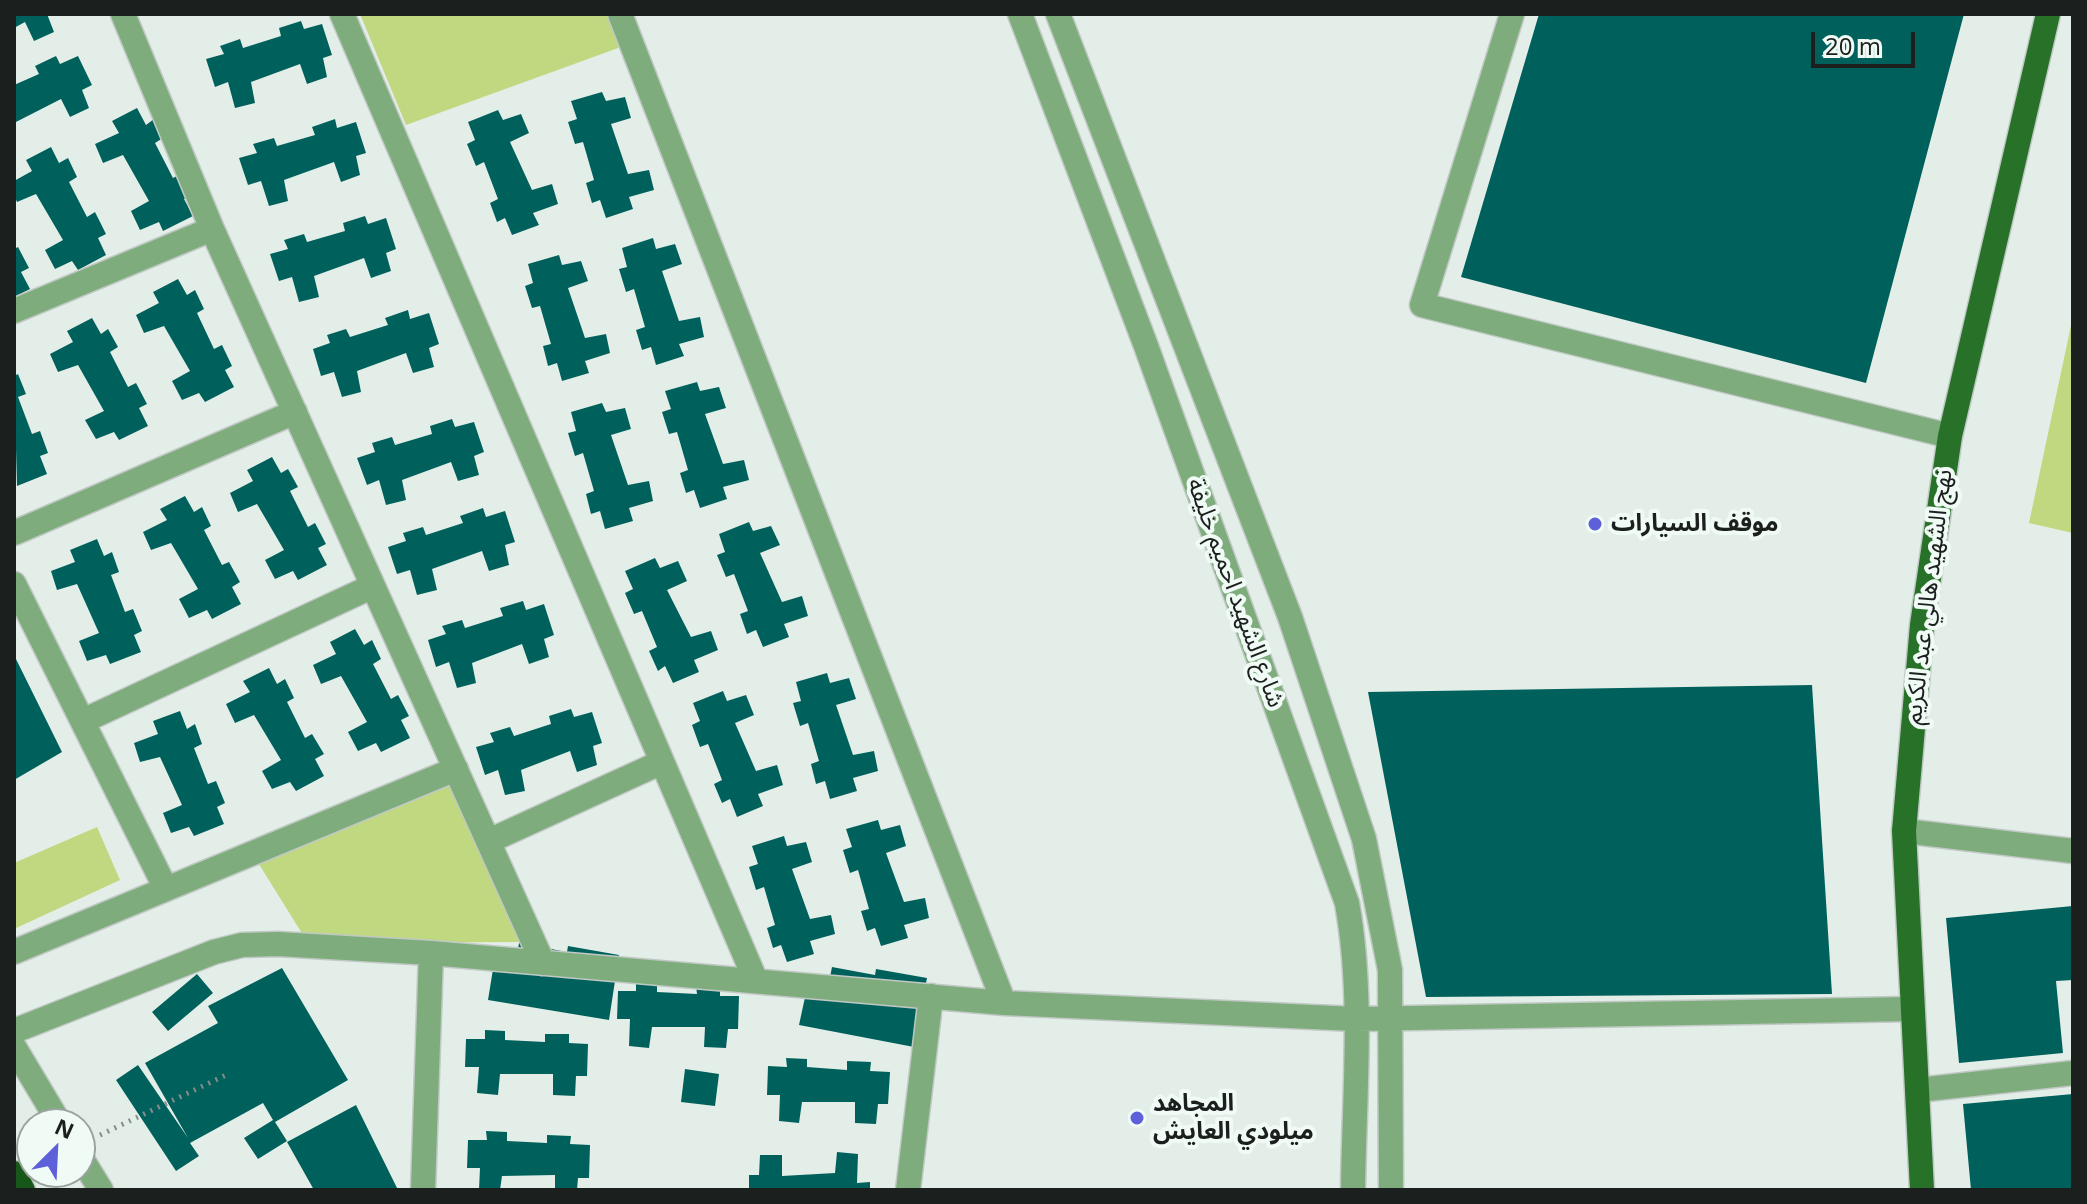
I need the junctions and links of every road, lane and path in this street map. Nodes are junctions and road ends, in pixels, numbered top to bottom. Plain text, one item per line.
1 (123, 14) edge
2 (342, 14) edge
3 (620, 14) edge
4 (1020, 14) edge
5 (1058, 14) edge
6 (1512, 14) edge
7 (2048, 14) edge
8 (212, 229) junction
9 (14, 311) edge
10 (295, 412) junction
11 (1950, 436) junction
12 (14, 533) edge
13 (14, 584) edge
14 (373, 586) junction
15 (83, 721) junction
16 (662, 762) junction
17 (456, 769) junction
18 (1904, 831) junction
19 (489, 841) junction
20 (2073, 851) edge
21 (166, 889) junction
22 (14, 952) edge
23 (431, 953) junction
24 (543, 963) junction
25 (756, 981) junction
26 (931, 996) junction
27 (1004, 1003) junction
28 (1911, 1009) junction
29 (1392, 1017) junction
30 (1356, 1019) junction
31 (14, 1031) edge
32 (14, 1047) edge
33 (2073, 1073) edge
34 (226, 1075) dead end
35 (1918, 1090) junction
36 (50, 1108) edge
37 (96, 1142) edge
38 (14, 1173) edge
39 (23, 1190) edge
40 (423, 1190) edge
41 (908, 1190) edge
42 (1353, 1190) edge
43 (1391, 1190) edge
44 (1922, 1190) edge

1 - 8 street
2 - 16 street
3 - 27 street
4 - 30 street, شارع الشهيد احميم خليفة
5 - 29 street, شارع الشهيد احميم خليفة
6 - 11 street
7 - 11 main road, نهج الشهيد هالي عبد الكريم
8 - 9 street
8 - 10 street
10 - 12 street
10 - 14 street
11 - 18 main road, نهج الشهيد هالي عبد الكريم
13 - 15 street
14 - 15 street
14 - 17 street
15 - 21 street
16 - 19 street
16 - 25 street
17 - 19 street
17 - 21 street
18 - 20 street
18 - 28 main road, نهج الشهيد هالي عبد الكريم
19 - 24 street
21 - 22 street
23 - 24 street
23 - 31 street
23 - 40 street
24 - 25 street
25 - 26 street
26 - 27 street
26 - 41 street
27 - 30 street
28 - 29 street
28 - 35 main road, نهج الشهيد هالي عبد الكريم
29 - 30 street
29 - 43 street, شارع الشهيد احميم خليفة
30 - 42 street, شارع الشهيد احميم خليفة
32 - 36 street
33 - 35 street
34 - 37 path
35 - 44 main road, نهج الشهيد هالي عبد الكريم
38 - 39 highway

